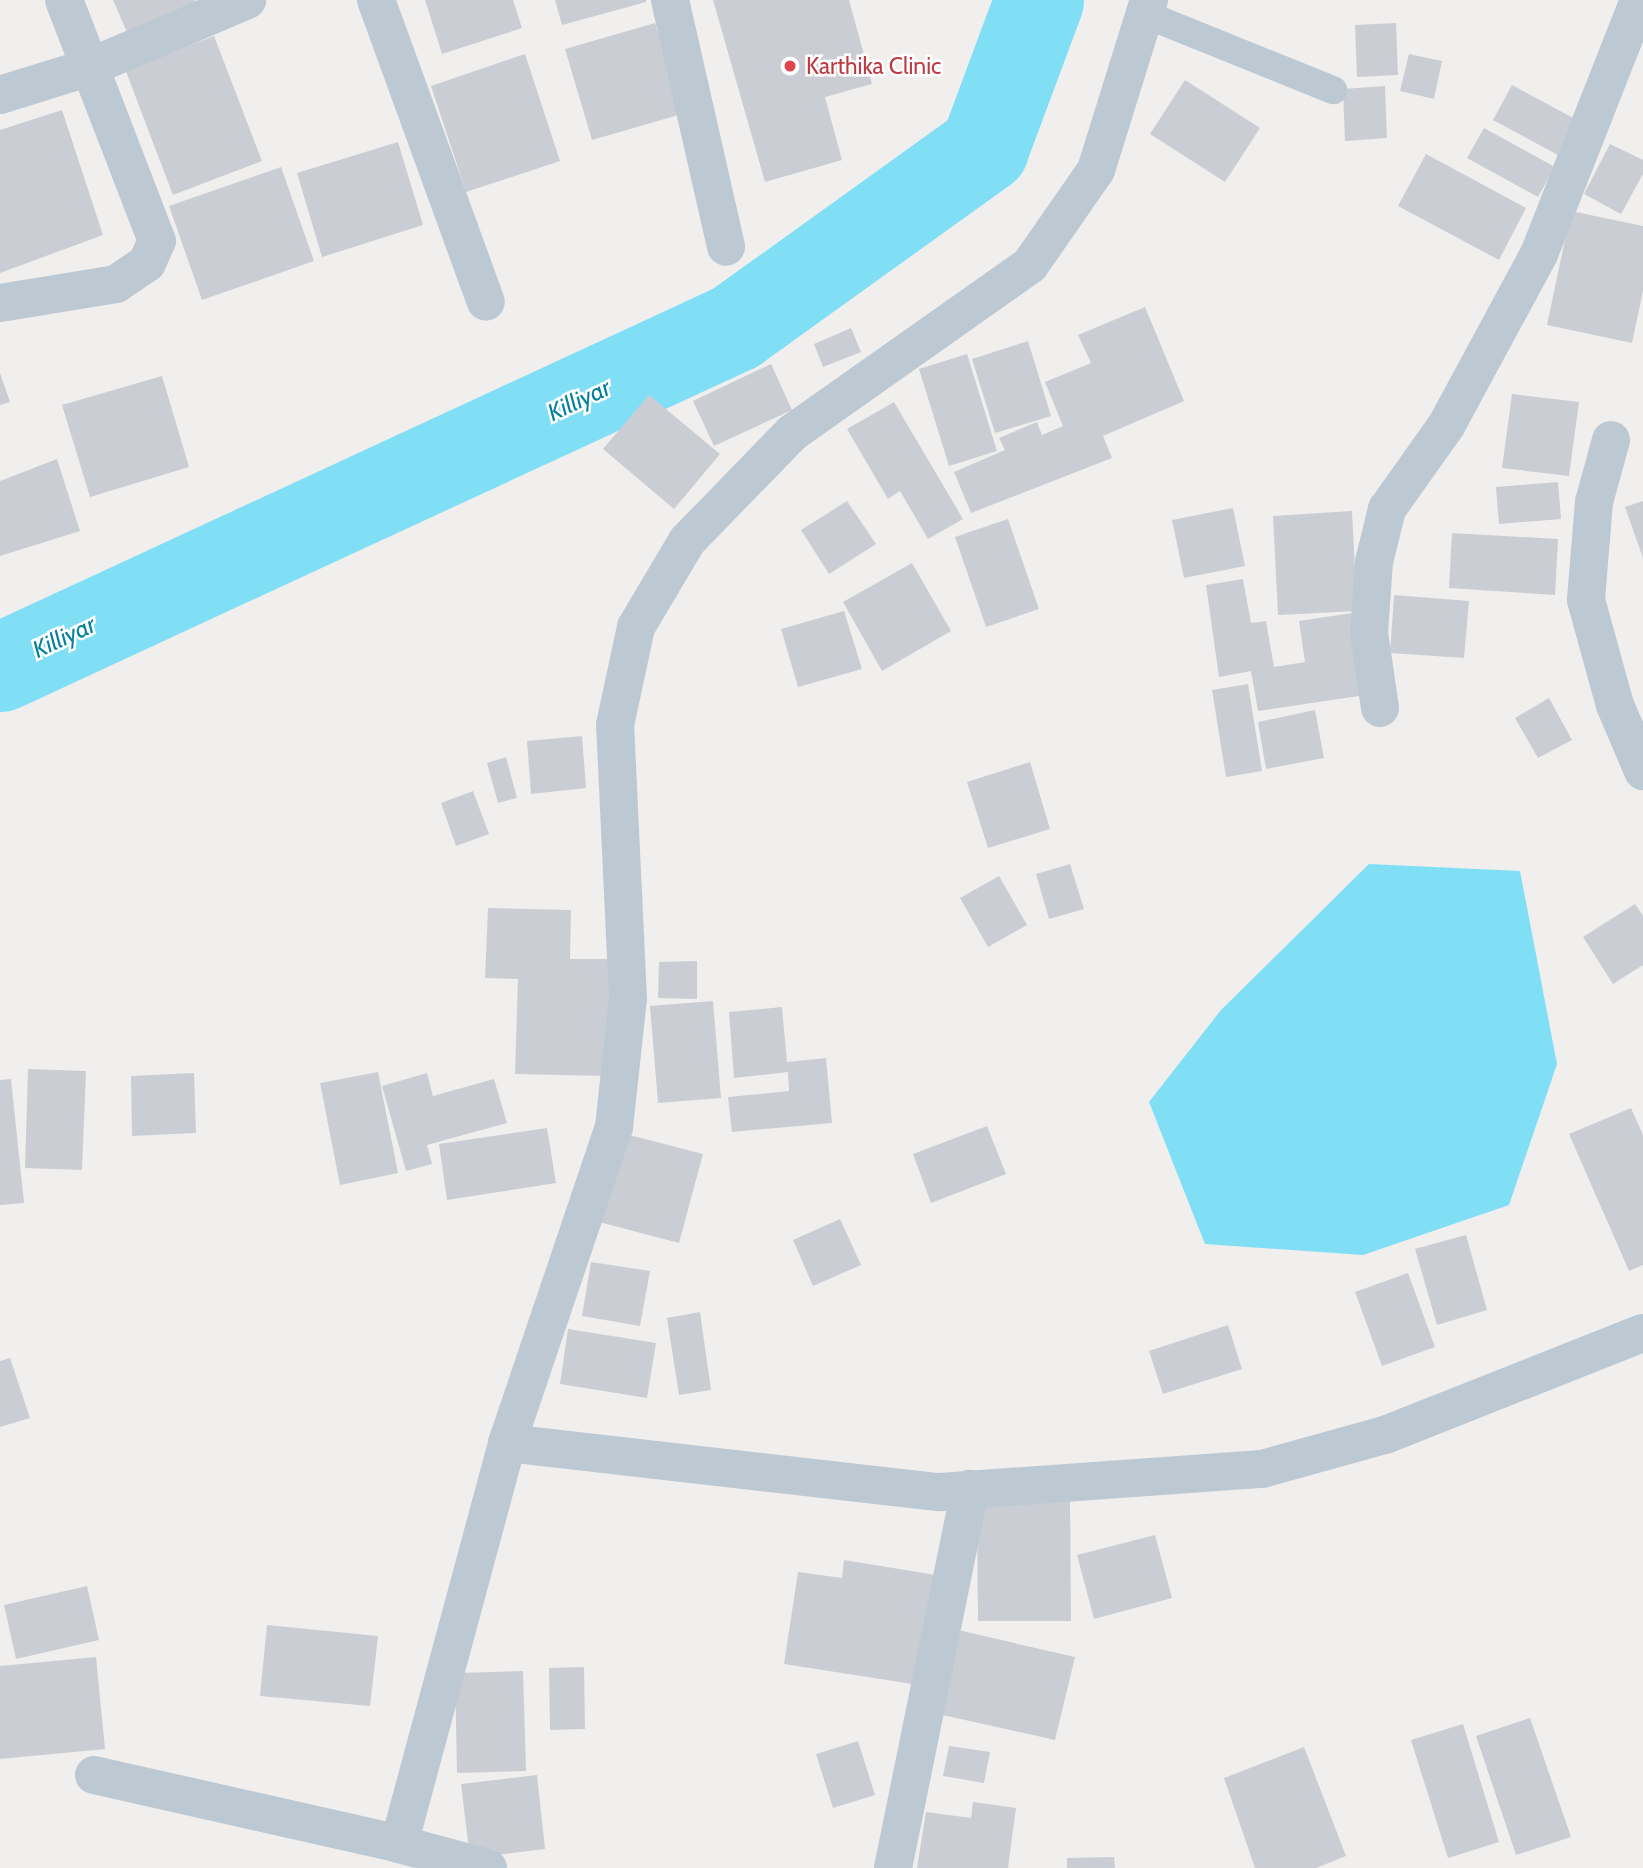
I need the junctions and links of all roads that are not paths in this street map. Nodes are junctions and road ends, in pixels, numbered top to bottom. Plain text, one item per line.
1 (64, 0) edge
2 (247, 0) edge
3 (376, 0) edge
4 (670, 0) edge
5 (1639, 0) edge
6 (1148, 8) edge
7 (90, 67) junction
8 (1333, 90) dead end
9 (0, 95) edge
10 (726, 247) dead end
11 (486, 302) dead end
12 (0, 303) edge
13 (1611, 440) dead end
14 (1380, 708) dead end
15 (1643, 771) edge
16 (1643, 1332) edge
17 (507, 1443) junction
18 (970, 1489) junction
19 (94, 1775) dead end
20 (399, 1844) junction
21 (488, 1868) edge
22 (893, 1868) edge

1 - 7 street
2 - 7 street
3 - 11 street
4 - 10 street
5 - 14 street
6 - 8 lane
6 - 17 street
7 - 9 street
7 - 12 street
13 - 15 street
16 - 18 street
17 - 18 street
17 - 20 street
18 - 22 street
19 - 20 street
20 - 21 street

